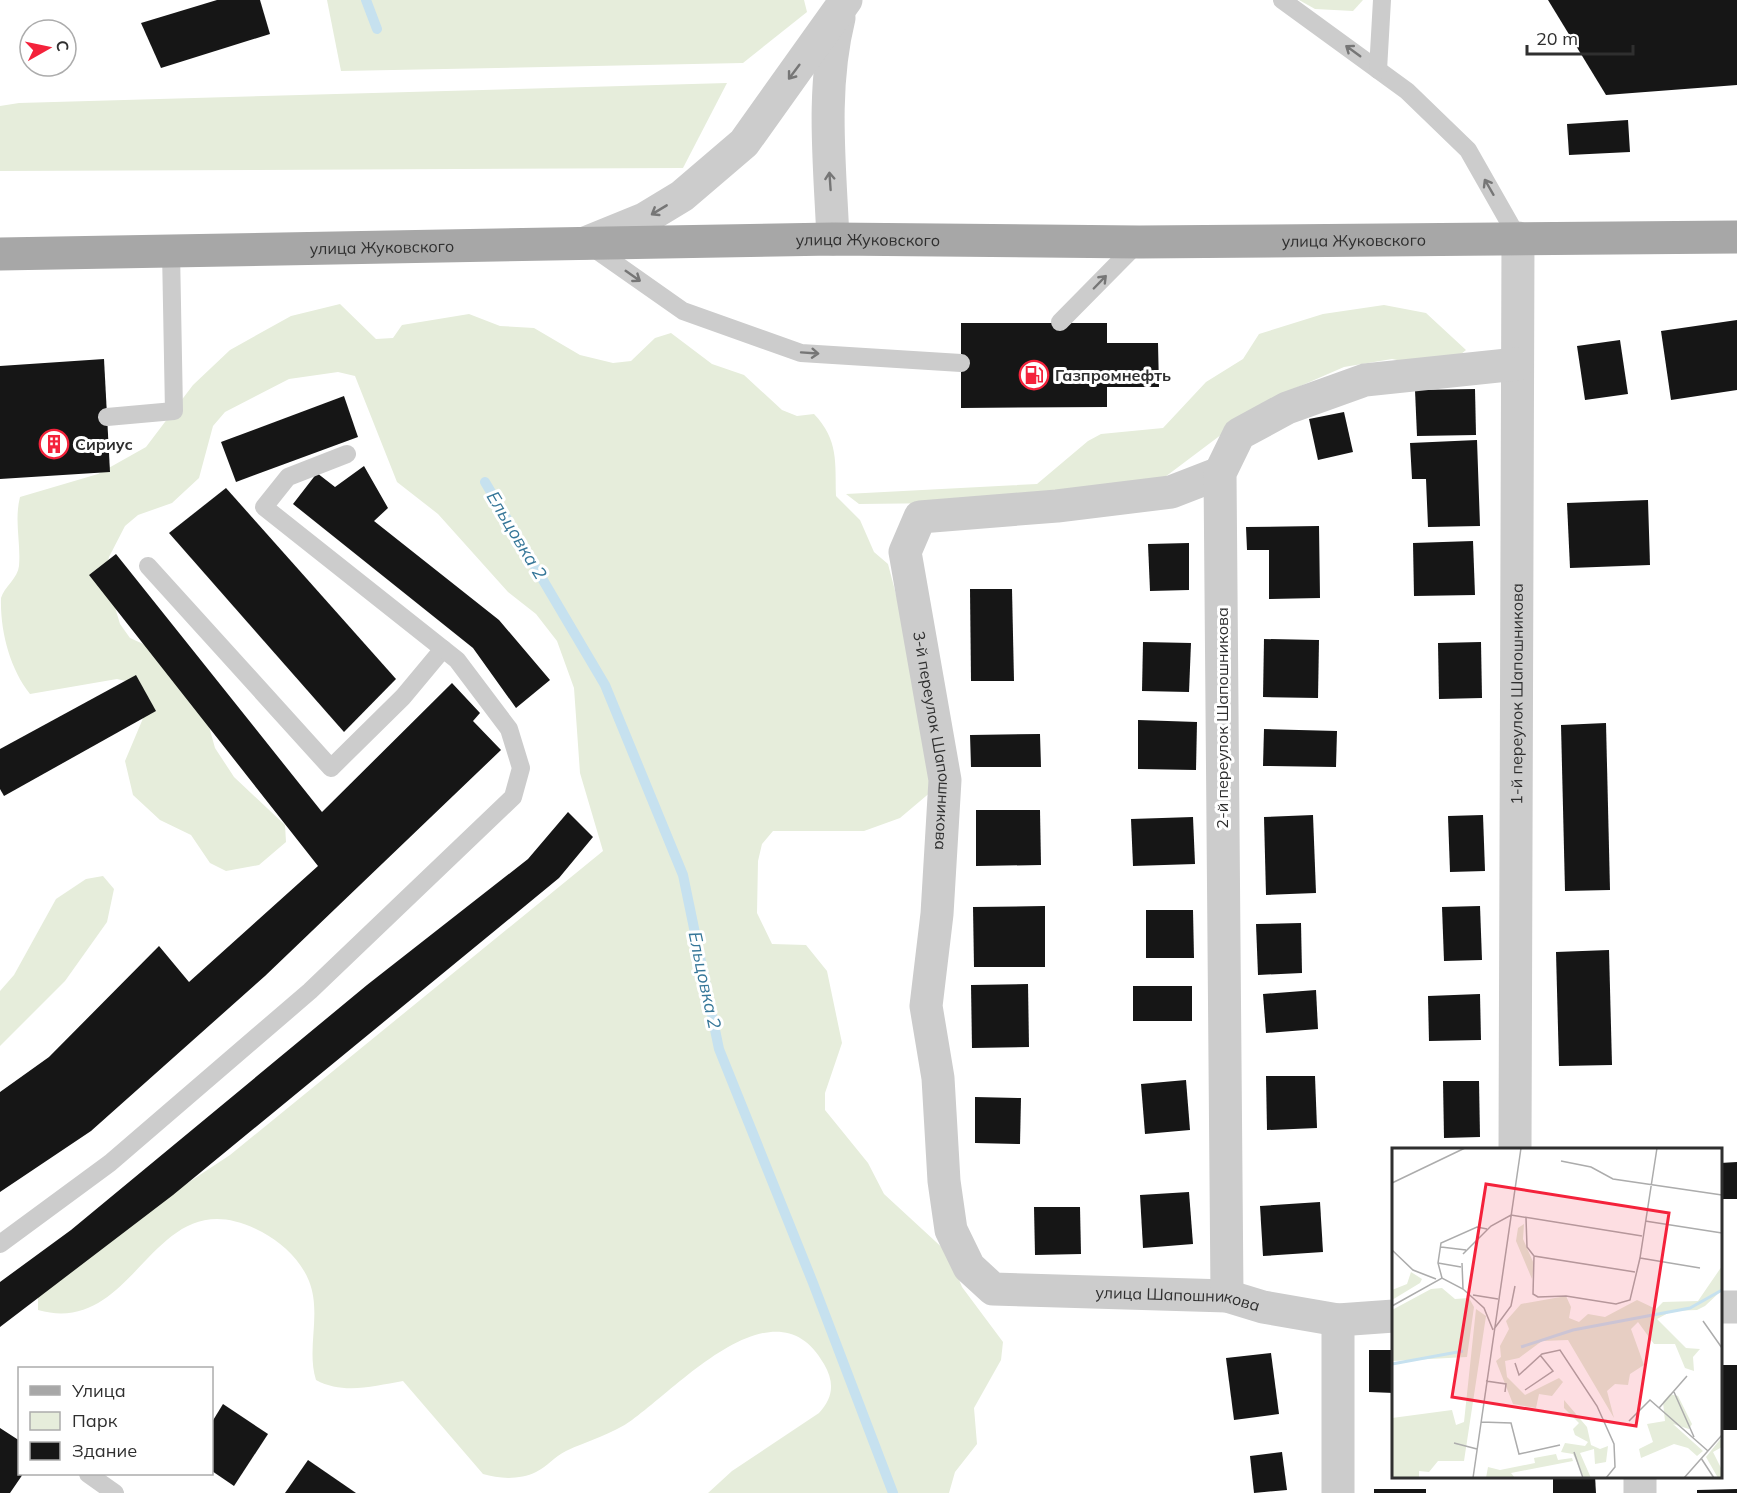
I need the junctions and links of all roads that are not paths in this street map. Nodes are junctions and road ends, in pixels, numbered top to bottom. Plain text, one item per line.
1 (1282, 0) edge
2 (1383, 0) edge
3 (844, 4) edge
4 (1378, 70) junction
5 (1737, 237) edge
6 (1518, 238) junction
7 (833, 239) junction
8 (1139, 242) junction
9 (585, 243) junction
10 (171, 251) junction
11 (0, 254) edge
12 (1060, 322) dead end
13 (961, 363) dead end
14 (1517, 364) junction
15 (107, 417) dead end
16 (347, 454) dead end
17 (1220, 473) junction
18 (148, 566) dead end
19 (443, 649) junction
20 (1515, 1148) edge
21 (0, 1244) edge
22 (969, 1267) joint
23 (1227, 1296) junction
24 (1392, 1316) edge
25 (1338, 1320) junction
26 (91, 1475) edge
27 (115, 1493) edge
28 (1338, 1493) edge

4 -> 1 lane
2 - 4 lane
7 -> 3 street
3 -> 9 street
6 -> 4 lane
5 - 6 main road, улица Жуковского
6 - 8 main road, улица Жуковского
6 - 14 street, 1-й переулок Шапошникова
7 - 8 main road, улица Жуковского
7 - 9 main road, улица Жуковского
12 -> 8 lane
9 - 10 main road, улица Жуковского
9 -> 13 lane
10 - 11 main road, улица Жуковского
10 - 15 lane
14 - 17 street, 2-й переулок Шапошникова
14 - 20 street, 1-й переулок Шапошникова
16 - 19 lane
17 - 22 street, 3-й переулок Шапошникова
17 - 23 street, 2-й переулок Шапошникова
18 - 19 lane
19 - 21 lane
22 - 23 street, улица Шапошникова
23 - 25 street, улица Шапошникова
24 - 25 street, улица Шапошникова
25 - 28 street
26 - 27 lane

